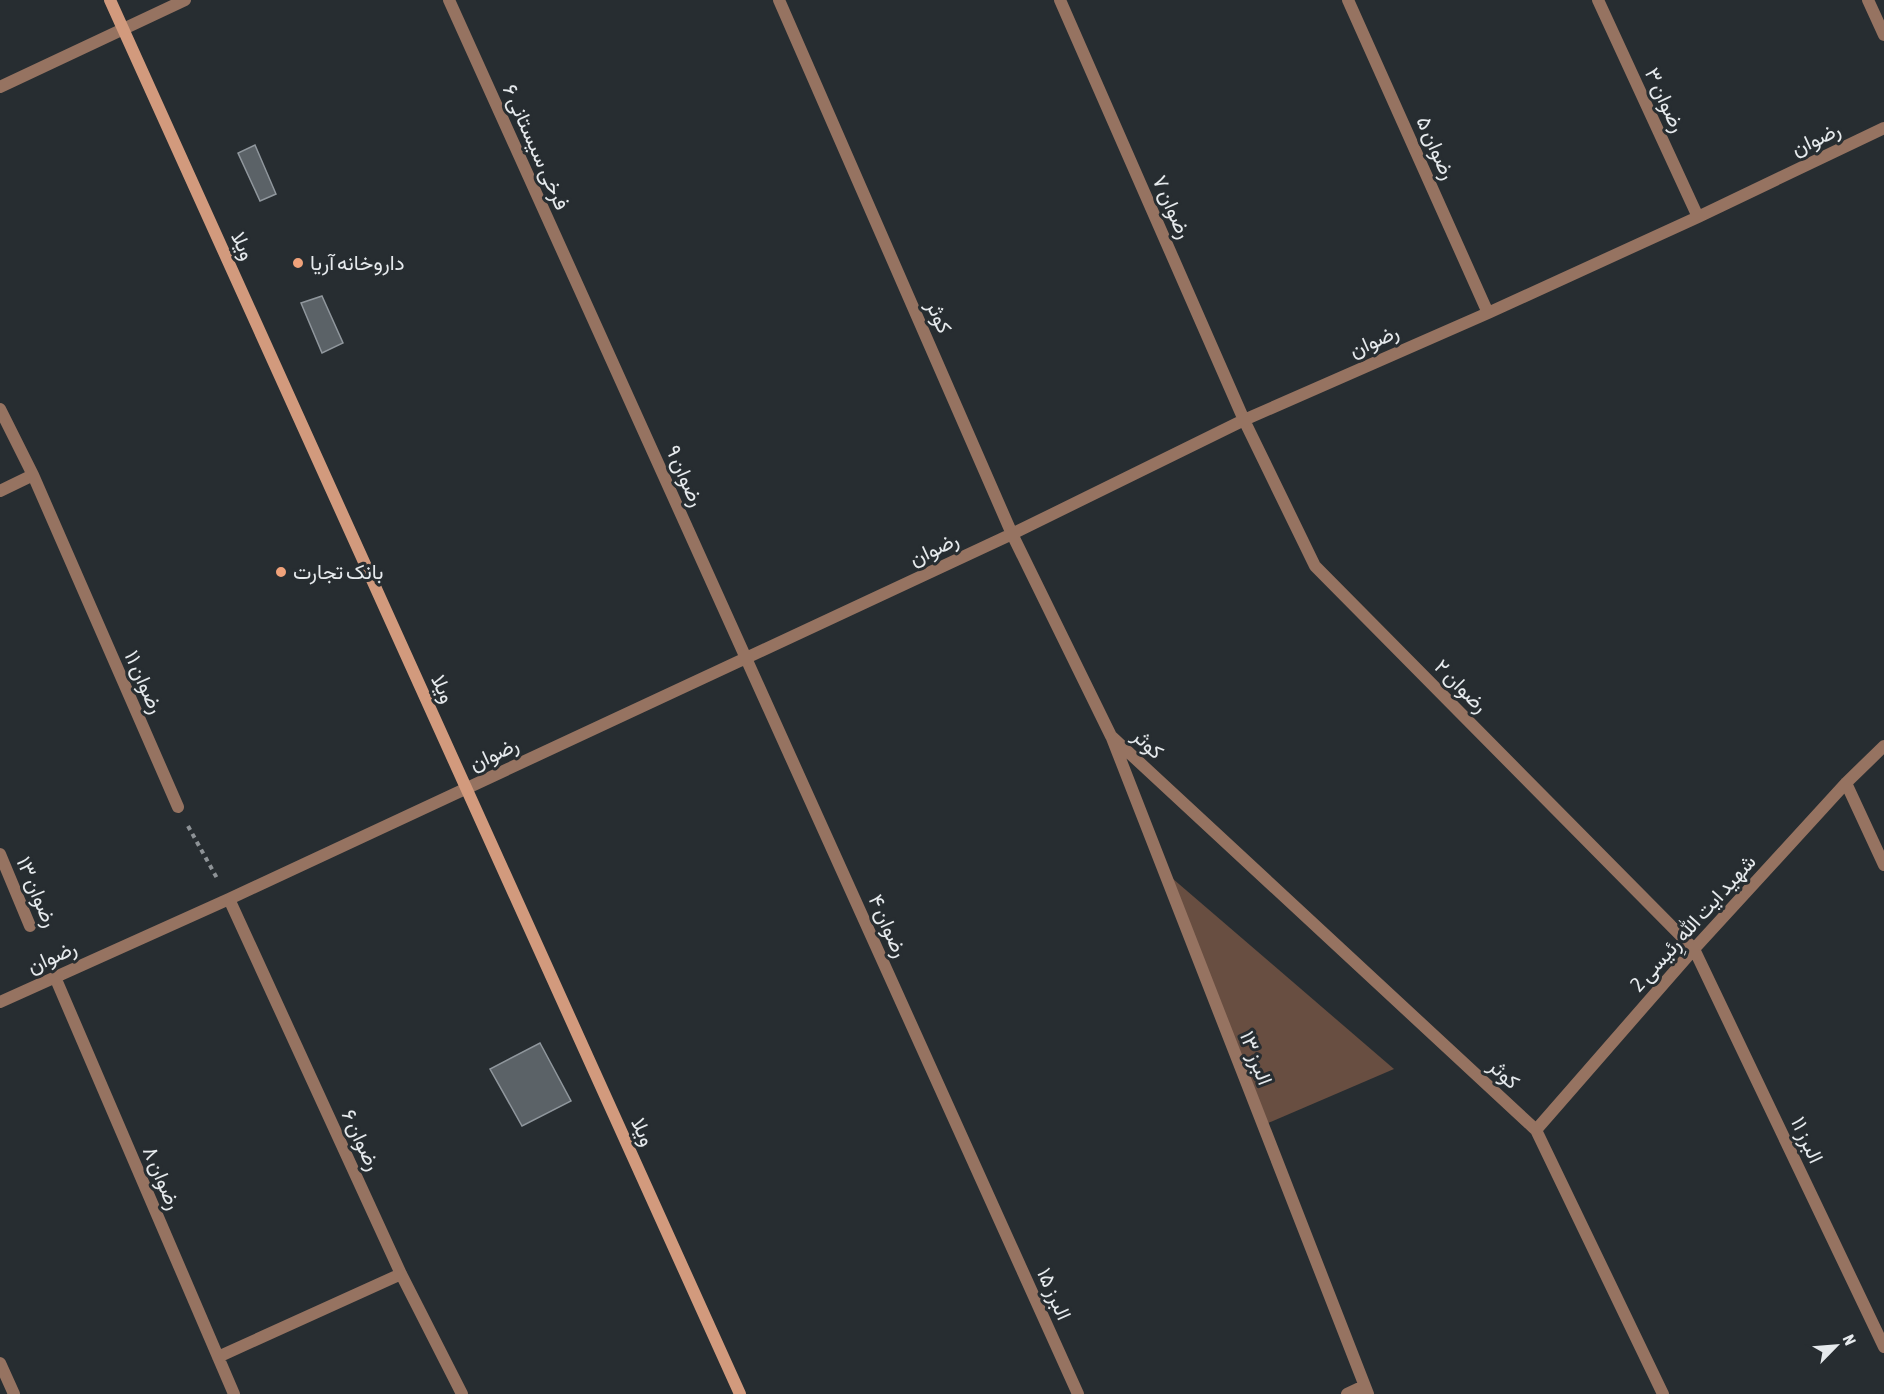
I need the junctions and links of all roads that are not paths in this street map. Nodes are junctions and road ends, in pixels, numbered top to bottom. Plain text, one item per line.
1 (110, 0) edge
2 (185, 0) edge
3 (449, 0) edge
4 (779, 0) edge
5 (1348, 0) edge
6 (1598, 0) edge
7 (1868, 0) edge
8 (1062, 5) edge
9 (123, 29) junction
10 (1884, 35) edge
11 (0, 87) edge
12 (1884, 128) edge
13 (1698, 217) junction
14 (589, 310) joint
15 (1488, 313) junction
16 (0, 409) edge
17 (1244, 420) junction
18 (33, 475) junction
19 (0, 491) edge
20 (1012, 534) junction
21 (746, 658) junction
22 (1111, 736) junction
23 (1884, 746) edge
24 (1846, 783) junction
25 (466, 788) junction
26 (178, 807) road end
27 (0, 854) edge
28 (1884, 865) edge
29 (229, 899) junction
30 (30, 926) dead end
31 (1694, 949) junction
32 (55, 977) junction
33 (0, 1002) edge
34 (1536, 1130) junction
35 (994, 1210) joint
36 (401, 1274) junction
37 (1884, 1347) edge
38 (218, 1357) junction
39 (0, 1363) edge
40 (1366, 1390) edge
41 (14, 1394) edge
42 (234, 1394) edge
43 (462, 1394) edge
44 (740, 1394) edge
45 (1078, 1394) edge
46 (1347, 1394) edge
47 (1663, 1394) edge

1 - 9 main road, ویلا
2 - 9 street
3 - 14 street, فرخی سیستانی ۶
4 - 20 street, کوثر
5 - 15 street, رضوان ۵
6 - 13 street, رضوان ۳
7 - 10 street
8 - 17 street, رضوان ۷
9 - 11 street
9 - 25 main road, ویلا
12 - 13 street, رضوان
13 - 15 street, رضوان
14 - 21 street, رضوان ۹
15 - 17 street, رضوان
16 - 18 street, رضوان ۱۱
17 - 20 street, رضوان
17 - 31 street, رضوان ۲
18 - 19 street
18 - 26 street, رضوان ۱۱
20 - 21 street, رضوان
20 - 22 street, کوثر
21 - 25 street, رضوان
21 - 35 street, رضوان ۴
22 - 34 street, کوثر
22 - 40 street, البرز ۱۳
23 - 24 street, شهید ایت الله رِئیسی 2
24 - 28 street
24 - 31 street, شهید ایت الله رِئیسی 2
25 - 29 street, رضوان
25 - 44 main road, ویلا
27 - 30 street, رضوان ۱۳
29 - 32 street, رضوان
29 - 36 street, رضوان ۶
31 - 34 street, شهید ایت الله رِئیسی 2
31 - 37 street, البرز ۱۱
32 - 33 street, رضوان
32 - 38 street, رضوان ۸
34 - 47 street, کوثر
35 - 45 street, البرز ۱۵
36 - 38 street
36 - 43 street, رضوان ۶
38 - 42 street, رضوان ۸
39 - 41 street
40 - 46 street

